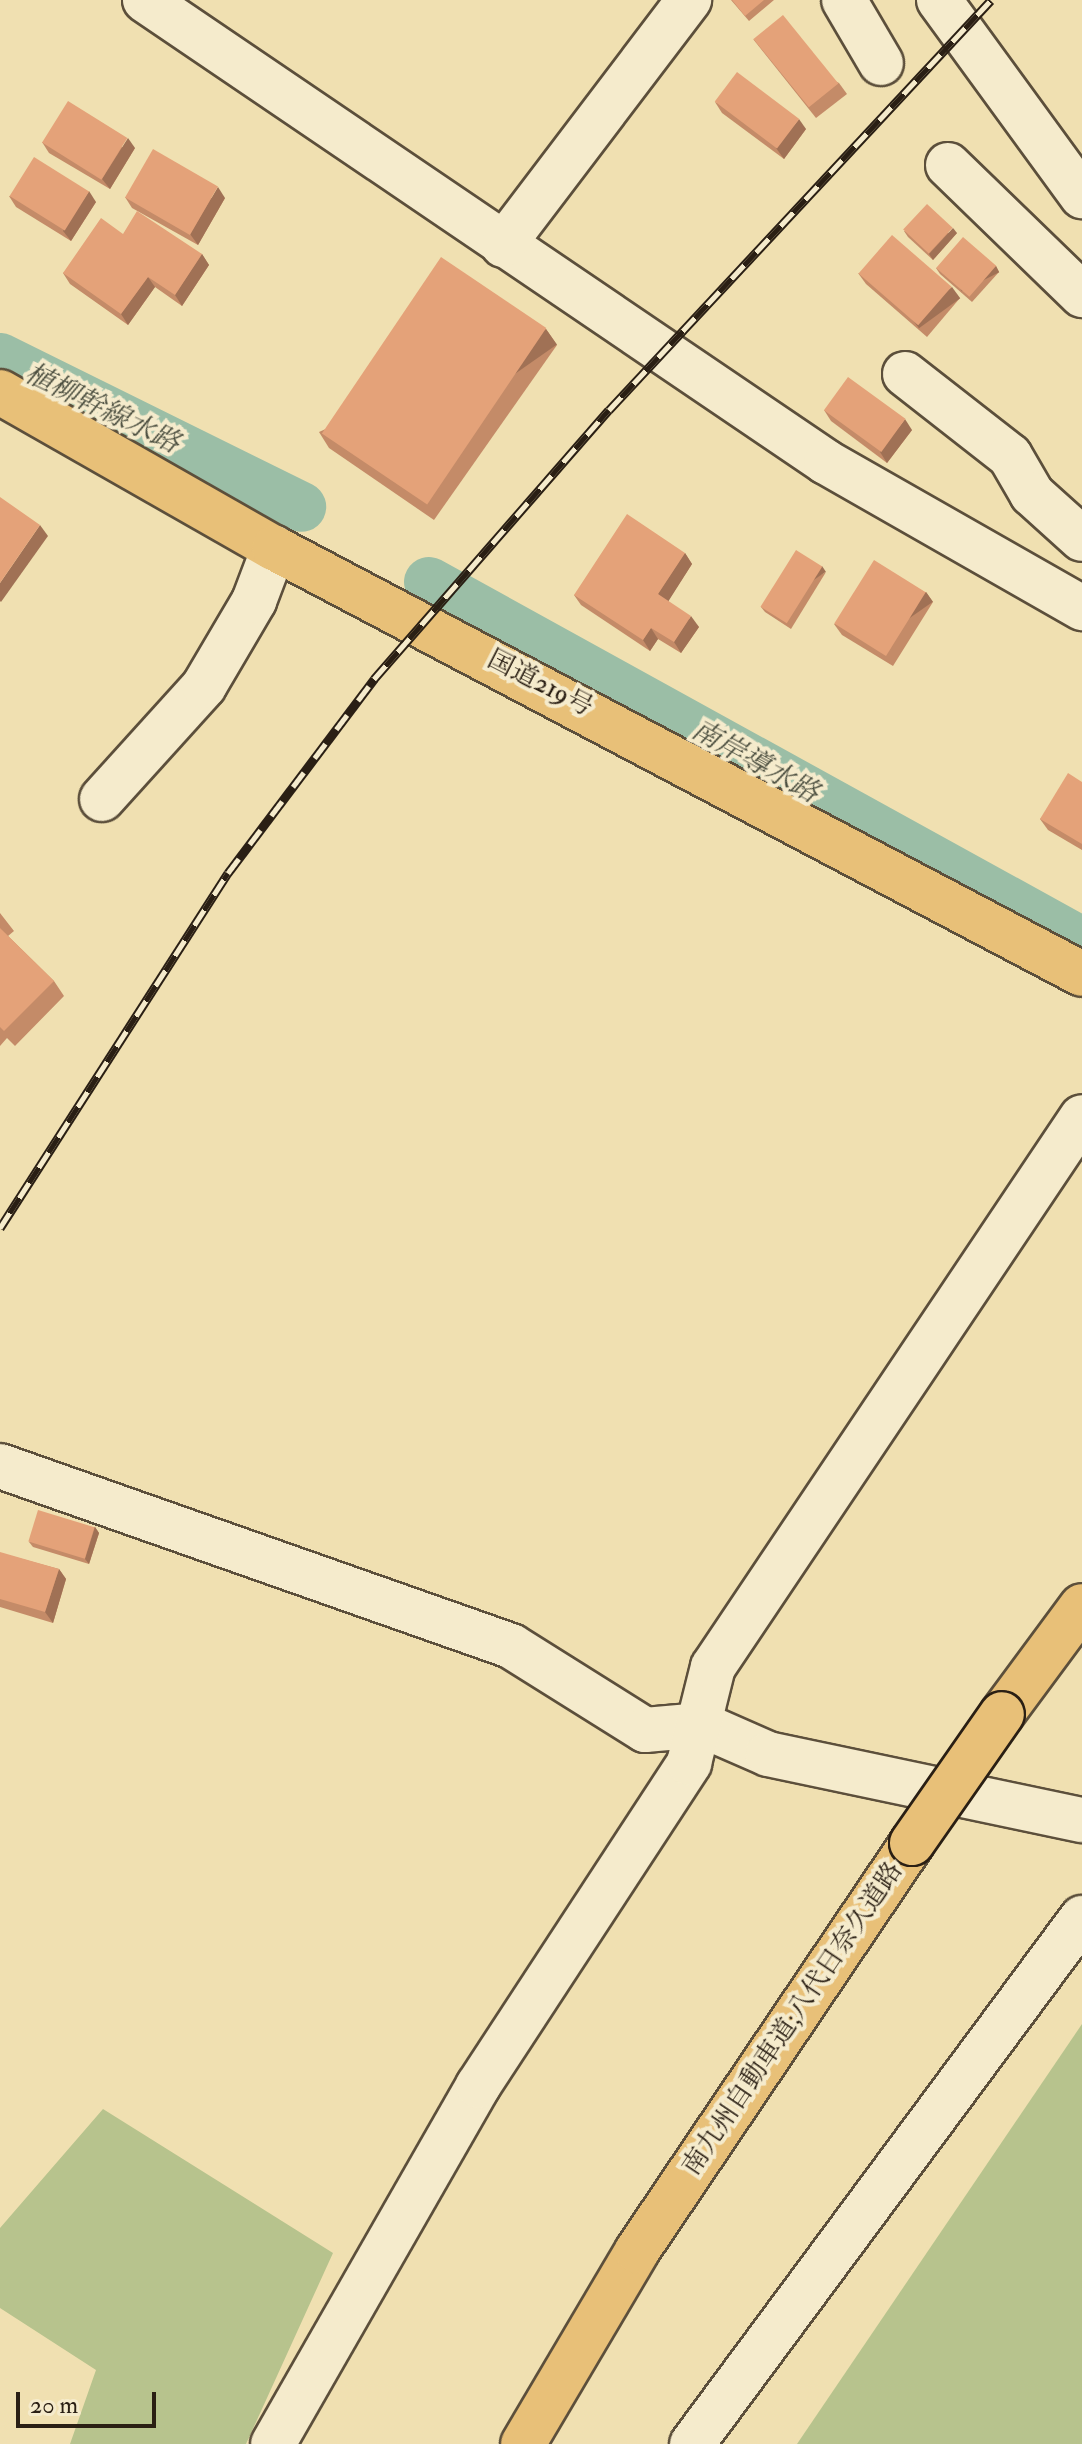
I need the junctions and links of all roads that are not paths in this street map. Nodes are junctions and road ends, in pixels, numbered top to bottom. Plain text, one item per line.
1 (145, 0) edge
2 (689, 0) edge
3 (844, 0) edge
4 (939, 0) edge
5 (881, 63) dead end
6 (948, 165) dead end
7 (1082, 196) edge
8 (503, 245) junction
9 (1082, 295) edge
10 (905, 374) dead end
11 (3, 400) edge
12 (1082, 539) edge
13 (274, 548) junction
14 (1082, 608) edge
15 (102, 799) dead end
16 (1082, 974) edge
17 (1082, 1117) edge
18 (0, 1466) edge
19 (1082, 1606) edge
20 (702, 1725) junction
21 (948, 1792) junction
22 (1082, 1820) edge
23 (1082, 1918) edge
24 (273, 2444) edge
25 (523, 2444) edge
26 (692, 2444) edge

1 - 8 street
2 - 8 street
3 - 5 street
4 - 7 street
6 - 9 street
8 - 14 street
10 - 12 street
11 - 13 highway, 国道219号
13 - 15 street
13 - 16 highway, 国道219号
17 - 20 street
18 - 20 street
19 - 21 highway, 南九州自動車道;八代日奈久道路, bridge
20 - 21 street
20 - 24 street
21 - 22 street
21 - 25 highway, 南九州自動車道;八代日奈久道路, bridge
23 - 26 street

